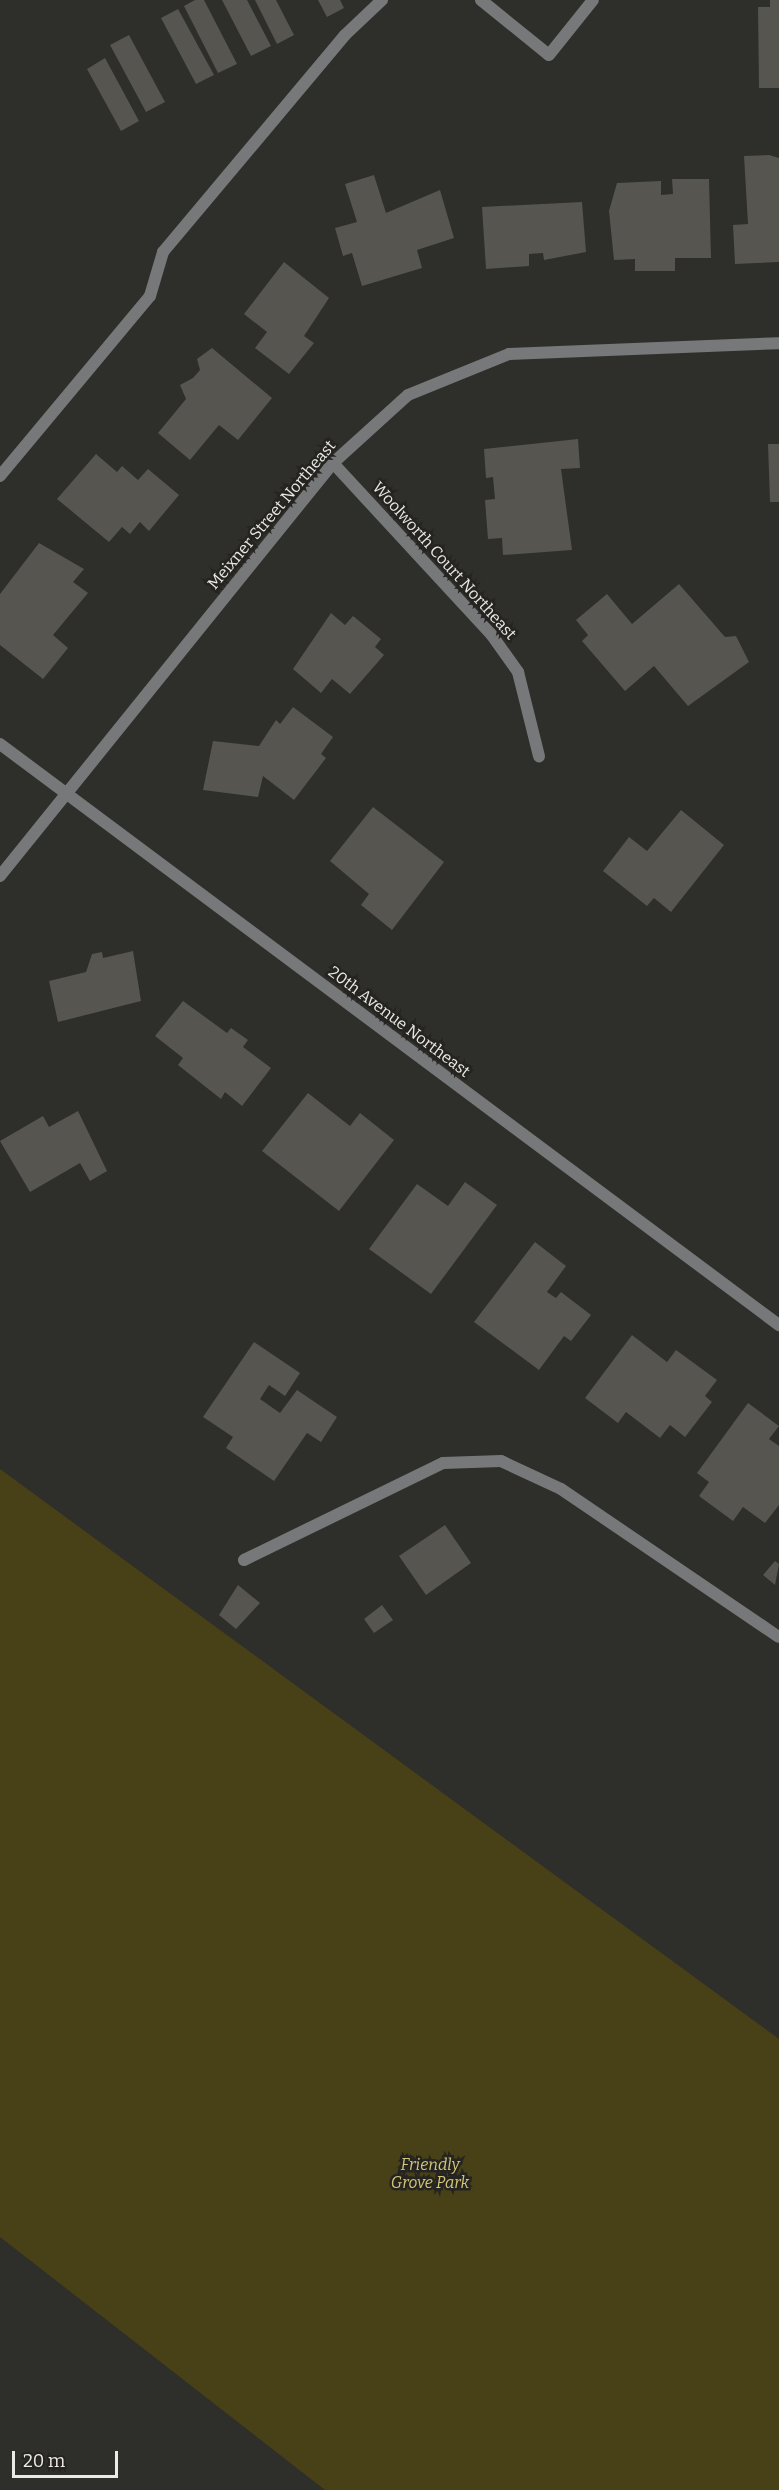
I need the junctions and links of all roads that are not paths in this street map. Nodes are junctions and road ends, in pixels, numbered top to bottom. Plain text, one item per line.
1 (382, 0) edge
2 (482, 0) edge
3 (593, 0) edge
4 (779, 343) edge
5 (333, 463) junction
6 (0, 476) edge
7 (0, 744) edge
8 (539, 756) dead end
9 (67, 793) junction
10 (0, 876) edge
11 (779, 1325) edge
12 (244, 1560) dead end
13 (779, 1637) edge

1 - 6 street
2 - 3 street
4 - 5 street, Meixner Street Northeast
5 - 8 street, Woolworth Court Northeast
5 - 9 street, Meixner Street Northeast
7 - 9 street, 20th Avenue Northeast
9 - 10 street, Meixner Street Northeast
9 - 11 street, 20th Avenue Northeast
12 - 13 street

